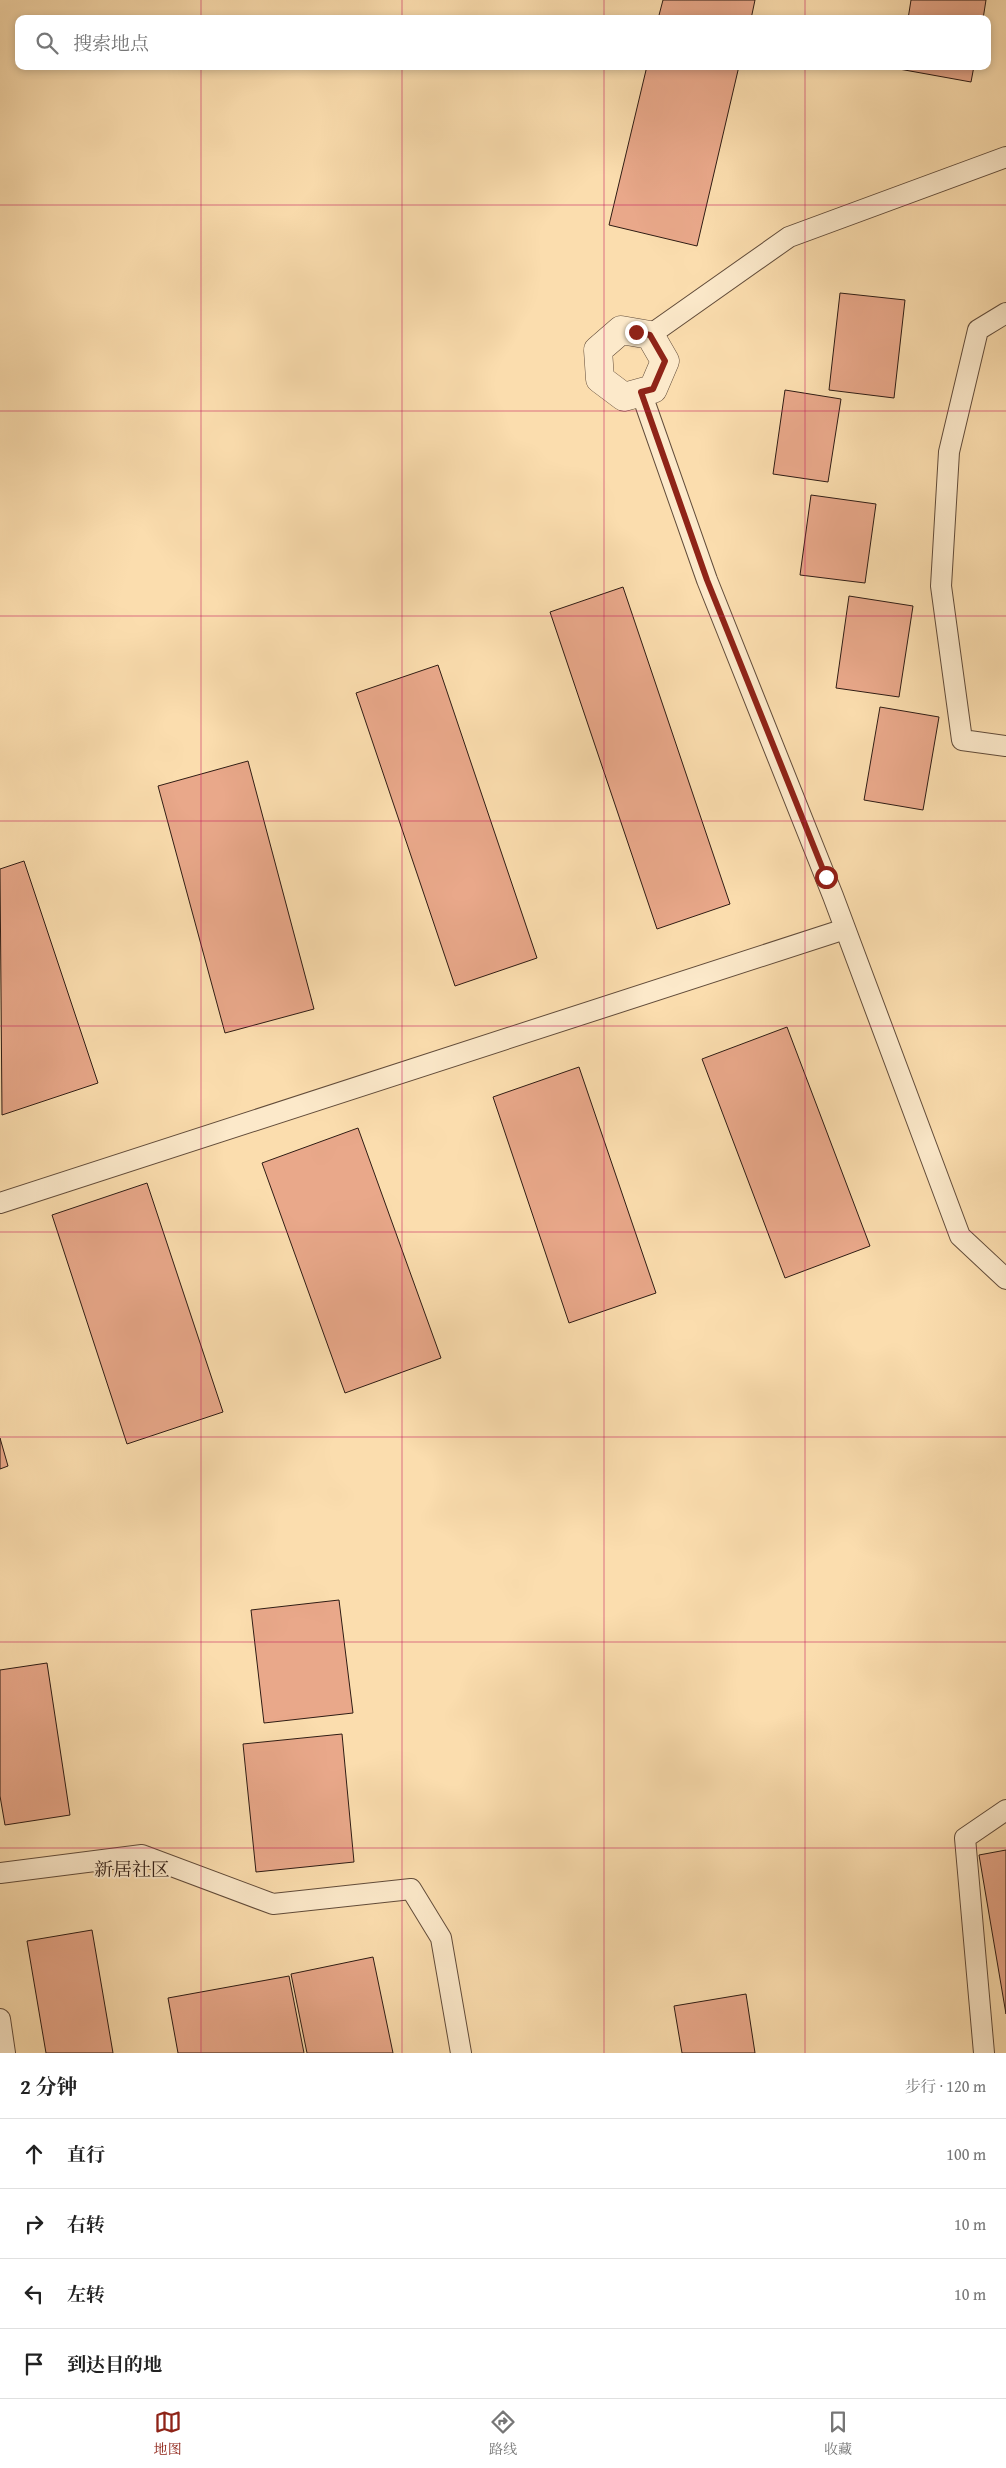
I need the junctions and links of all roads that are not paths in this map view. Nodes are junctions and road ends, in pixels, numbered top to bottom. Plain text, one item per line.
1 (1006, 157) edge
2 (1006, 313) edge
3 (650, 335) junction
4 (641, 392) junction
5 (1006, 746) edge
6 (845, 929) junction
7 (0, 1202) edge
8 (1006, 1279) edge
9 (1006, 1810) edge
10 (0, 1873) edge
11 (0, 2019) edge
12 (5, 2053) edge
13 (461, 2053) edge
14 (984, 2053) edge

1 - 3 lane
2 - 5 lane
3 - 4 street
3 - 4 street
4 - 6 lane
6 - 7 lane
6 - 8 lane
9 - 14 lane
10 - 13 lane
11 - 12 lane

